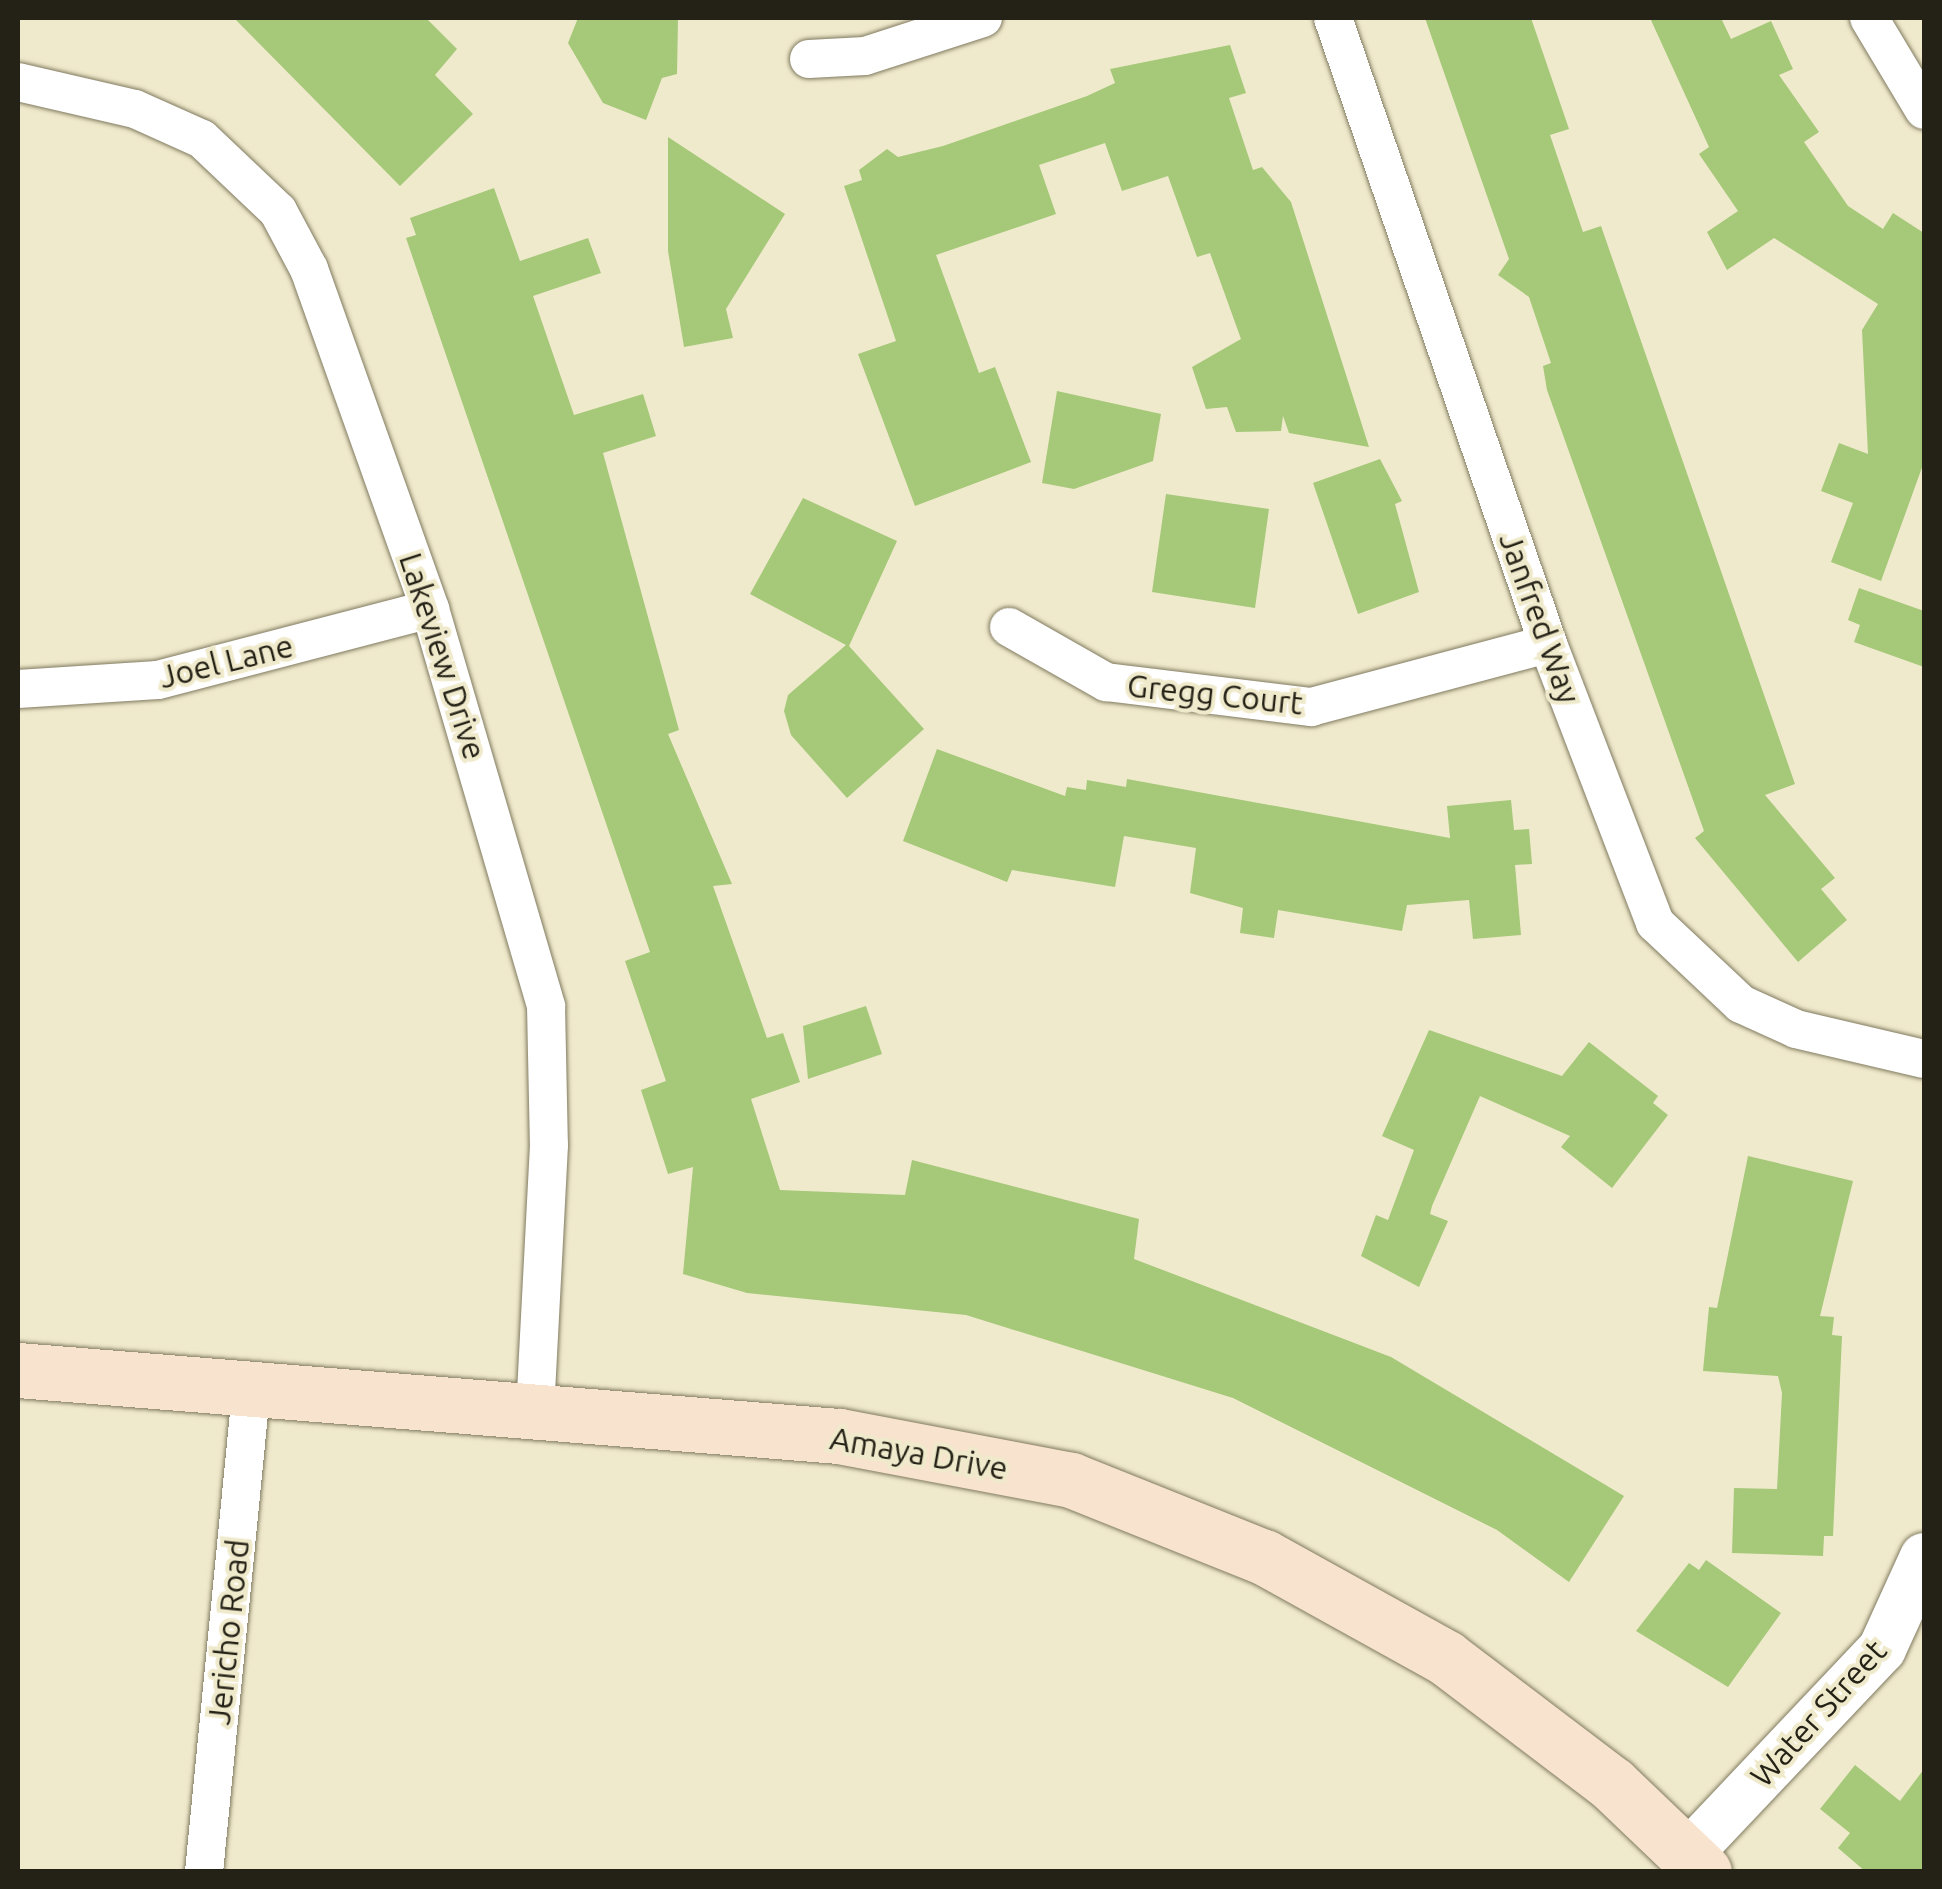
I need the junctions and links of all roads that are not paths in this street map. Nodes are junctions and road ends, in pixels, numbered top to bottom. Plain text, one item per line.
1 (983, 18) edge
2 (1333, 18) edge
3 (1870, 18) edge
4 (809, 59) dead end
5 (18, 82) edge
6 (1924, 110) edge
7 (430, 609) junction
8 (1009, 627) dead end
9 (1548, 644) junction
10 (18, 690) edge
11 (1924, 1059) edge
12 (18, 1370) edge
13 (251, 1392) junction
14 (535, 1416) junction
15 (1924, 1557) edge
16 (1696, 1863) edge
17 (204, 1872) edge

1 - 4 street
2 - 9 street, Janfred Way
3 - 6 street
5 - 7 street, Lakeview Drive
7 - 10 street, Joel Lane
7 - 14 street, Lakeview Drive
8 - 9 street, Gregg Court
9 - 11 street, Janfred Way
12 - 13 main road, Amaya Drive
13 - 14 main road, Amaya Drive
13 - 17 street, Jericho Road
14 - 16 main road, Amaya Drive
15 - 16 street, Water Street

